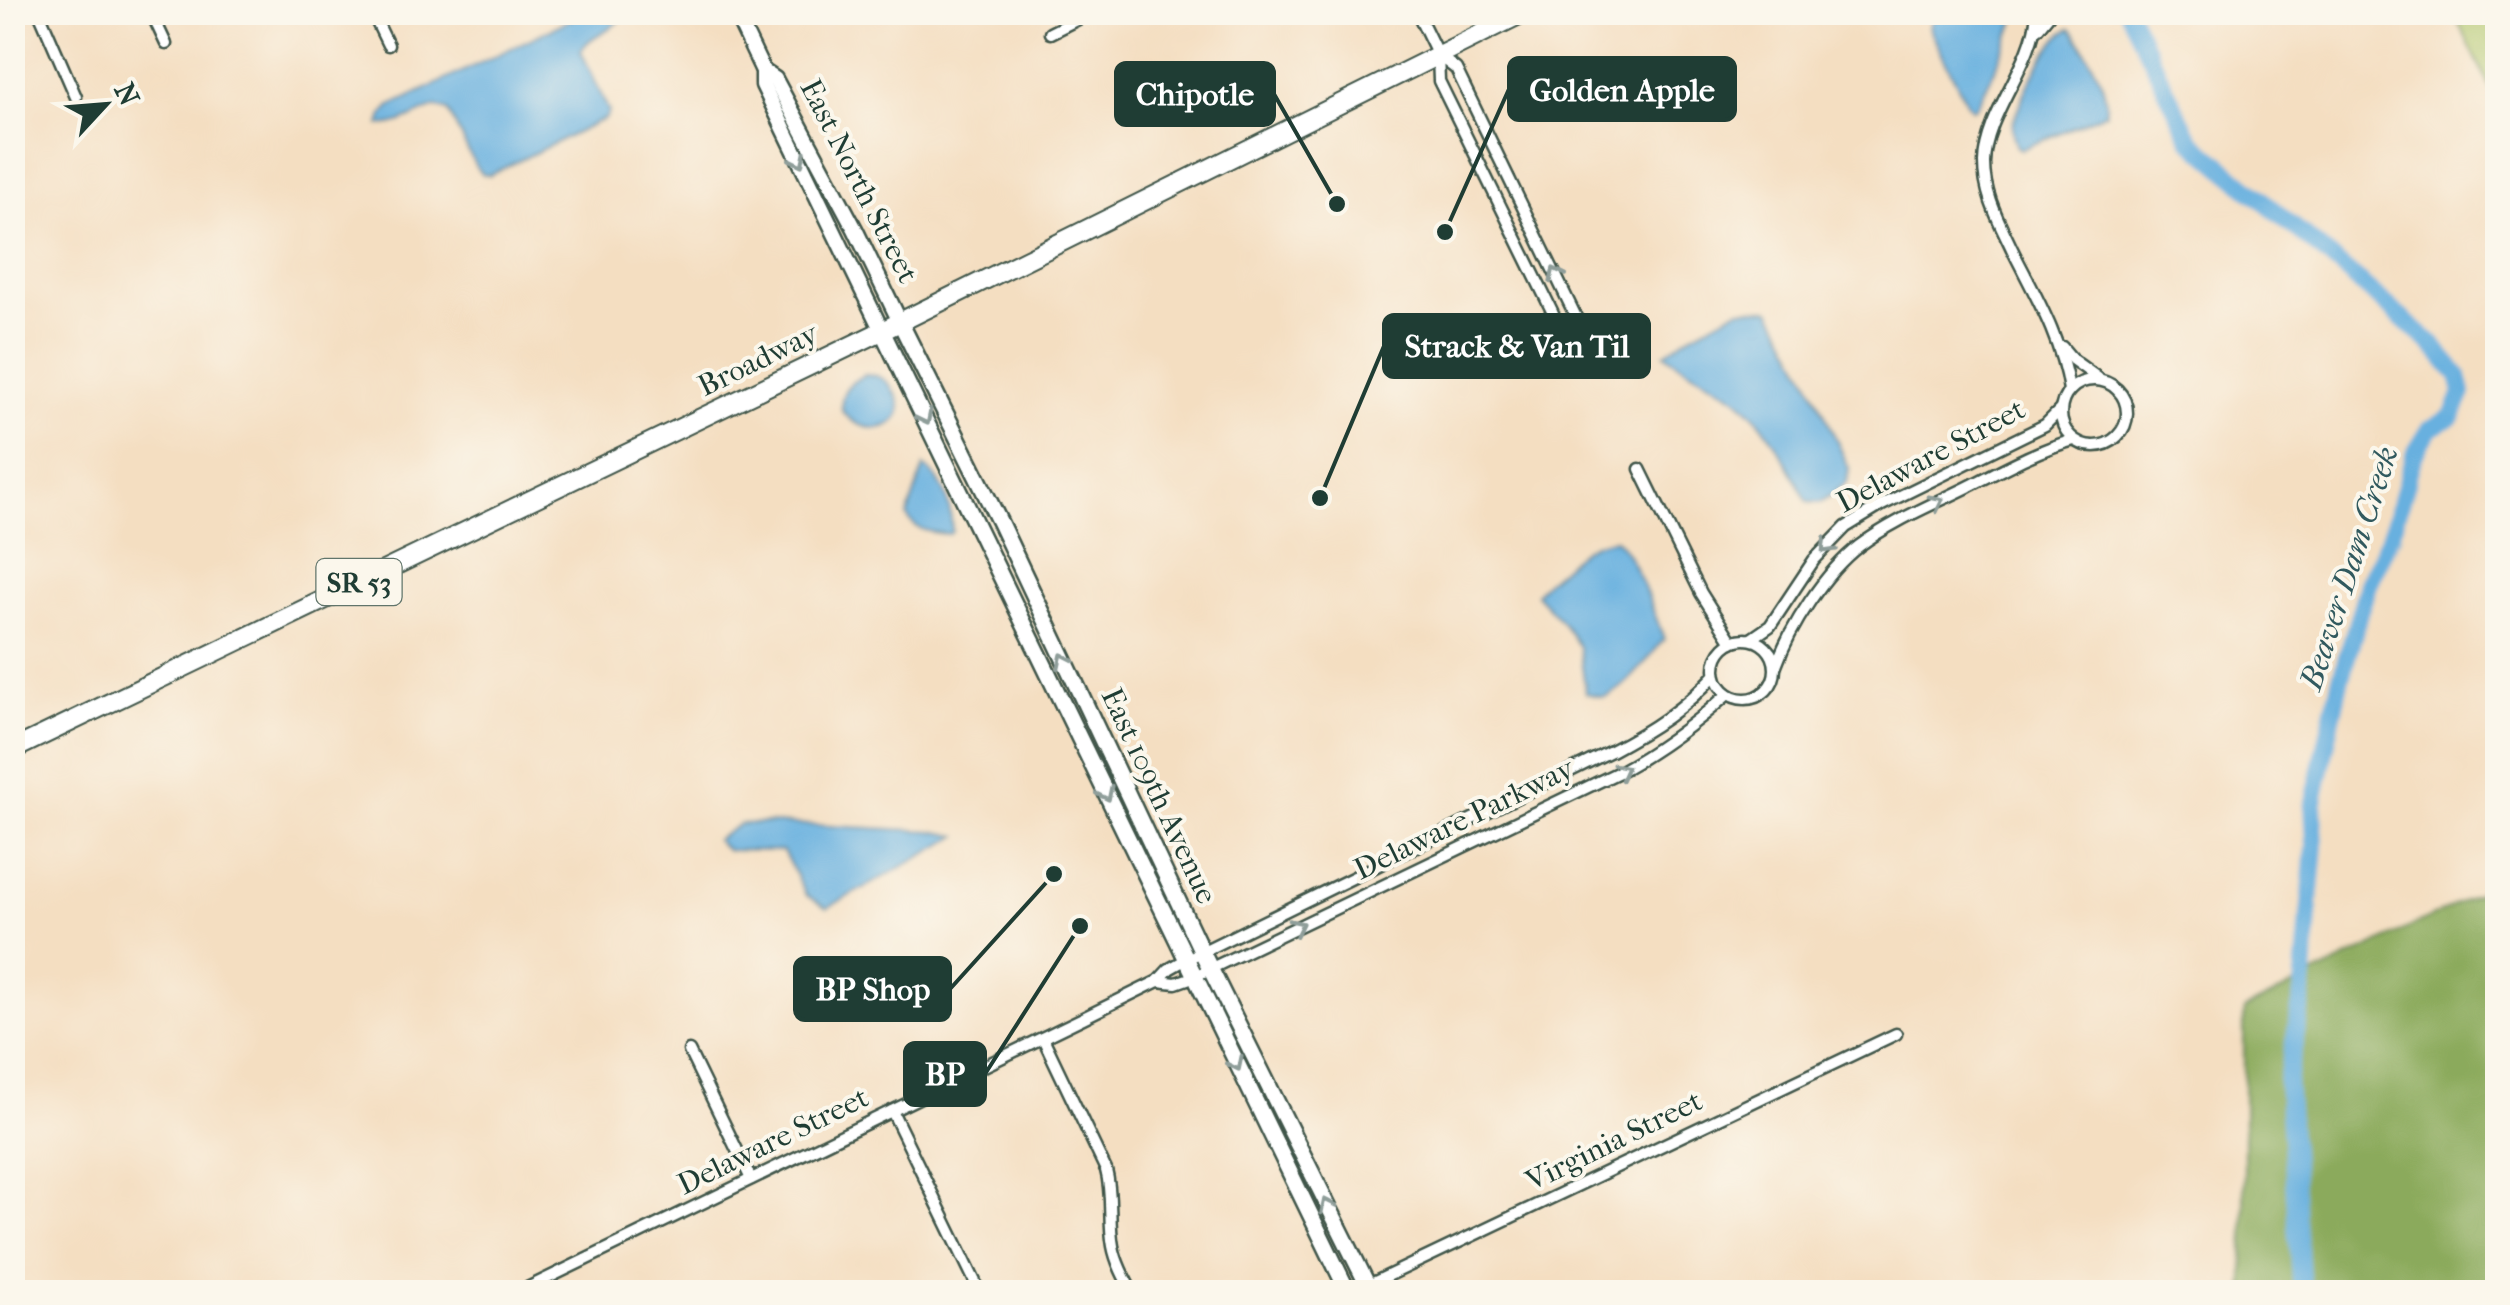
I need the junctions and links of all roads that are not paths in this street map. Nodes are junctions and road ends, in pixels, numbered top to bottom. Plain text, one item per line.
1 (38, 12) edge
2 (151, 12) edge
3 (372, 12) edge
4 (735, 12) edge
5 (1092, 12) edge
6 (1417, 12) edge
7 (1524, 12) edge
8 (2037, 12) edge
9 (2052, 12) edge
10 (1050, 33) dead end
11 (2034, 34) junction
12 (166, 44) dead end
13 (388, 45) dead end
14 (1438, 55) junction
15 (763, 71) junction
16 (76, 97) dead end
17 (900, 322) junction
18 (882, 331) junction
19 (2058, 342) junction
20 (2099, 379) junction
21 (2070, 390) junction
22 (2060, 410) junction
23 (2074, 440) junction
24 (1640, 469) dead end
25 (1751, 639) junction
26 (1732, 642) junction
27 (1776, 666) junction
28 (1716, 675) junction
29 (1728, 694) junction
30 (12, 750) edge
31 (1202, 952) junction
32 (1185, 960) junction
33 (1210, 969) junction
34 (1194, 977) junction
35 (1158, 982) junction
36 (1896, 1034) dead end
37 (1044, 1038) junction
38 (689, 1051) dead end
39 (892, 1111) junction
40 (750, 1180) junction
41 (1360, 1291) edge
42 (519, 1292) edge
43 (980, 1292) edge
44 (1132, 1292) edge

1 - 16 street
2 - 12 street
3 - 13 street
4 - 15 street, East North Street
5 - 10 street
6 - 14 street
7 - 14 main road, Broadway / SR 53
8 - 11 street
9 - 11 street
11 - 19 street
14 -> 14 street
14 - 17 main road, Broadway / SR 53
15 - 17 street, East North Street
15 -> 18 street, East North Street
17 - 18 main road, Broadway / SR 53
31 -> 17 main road, East 109th Avenue
18 - 30 main road, Broadway / SR 53
18 -> 32 main road, East 109th Avenue
19 - 20 street
19 - 21 street
20 - 21 street
20 - 23 street
21 - 22 street
22 - 23 street
22 -> 25 street, Delaware Street
27 -> 23 street, Delaware Street
24 - 26 street
25 - 26 street
25 - 27 street
26 - 28 street
27 - 29 street
28 - 29 street
28 - 31 street, Delaware Parkway
33 -> 29 street, Delaware Parkway
31 - 32 street, Delaware Street
31 - 33 main road, East 109th Avenue
32 - 34 main road, East 109th Avenue
32 - 35 street, Delaware Street
33 - 34 street, Delaware Street
41 -> 33 main road, East 109th Avenue
34 - 35 street, Delaware Street
34 -> 41 main road, East 109th Avenue
35 - 37 street, Delaware Street
36 - 41 street, Virginia Street
37 - 39 street, Delaware Street
37 - 44 street
38 - 40 street
39 - 40 street, Delaware Street
39 - 43 street
40 - 42 street, Delaware Street

